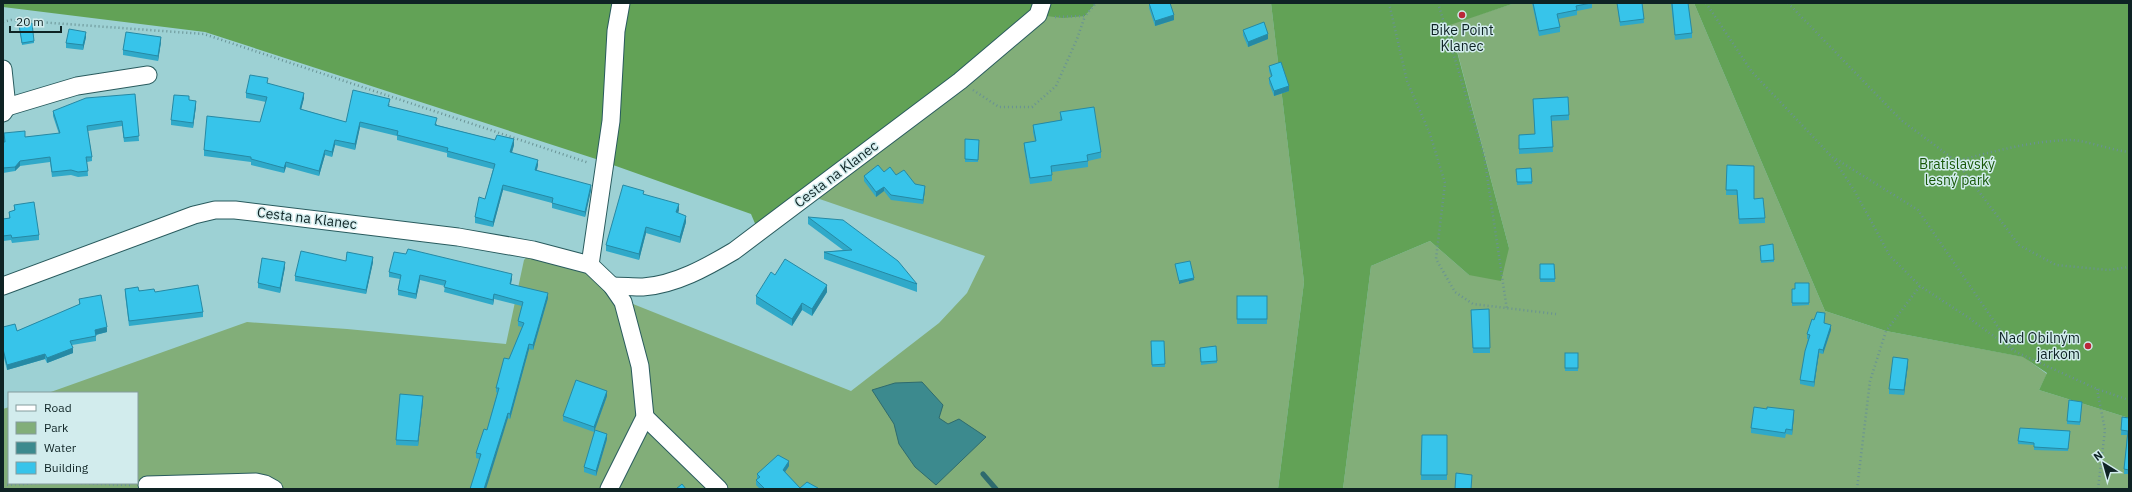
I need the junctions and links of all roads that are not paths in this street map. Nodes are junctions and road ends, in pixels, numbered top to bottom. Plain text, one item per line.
1 (621, 3) edge
2 (1040, 9) edge
3 (3, 69) edge
4 (148, 75) dead end
5 (5, 110) edge
6 (590, 265) junction
7 (3, 286) edge
8 (612, 286) junction
9 (645, 417) junction
10 (147, 485) road end
11 (274, 489) edge
12 (609, 489) edge
13 (719, 489) edge

1 - 6 street
2 - 8 street, Cesta na Klanec
3 - 5 street
4 - 5 street
6 - 7 street, Cesta na Klanec
6 - 8 street
8 - 9 street
9 - 12 street
9 - 13 street
10 - 11 street

